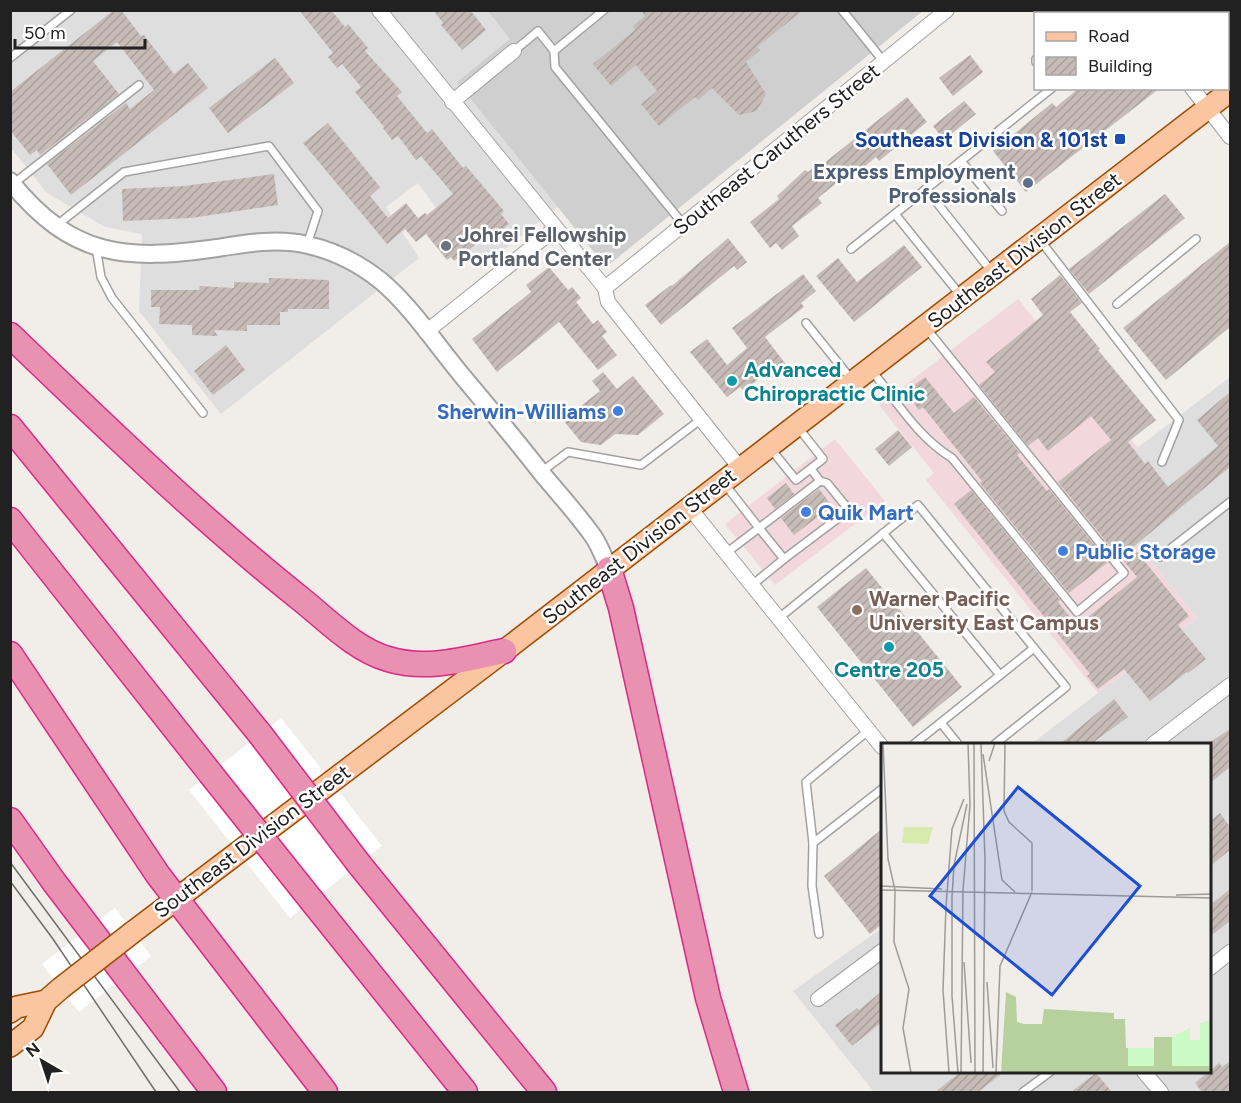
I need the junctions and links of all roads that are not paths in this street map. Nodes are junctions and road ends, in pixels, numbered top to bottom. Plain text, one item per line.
1 (71, 10) edge
2 (379, 10) edge
3 (604, 10) edge
4 (842, 10) edge
5 (947, 10) edge
6 (514, 51) joint
7 (554, 51) junction
8 (10, 58) edge
9 (884, 62) junction
10 (139, 84) dead end
11 (1050, 90) edge
12 (1193, 90) edge
13 (1230, 91) edge
14 (452, 102) junction
15 (1208, 108) junction
16 (1230, 137) edge
17 (961, 161) junction
18 (12, 183) edge
19 (926, 189) junction
20 (1002, 211) dead end
21 (895, 214) junction
22 (683, 224) junction
23 (55, 226) junction
24 (556, 228) junction
25 (1038, 238) junction
26 (1196, 239) dead end
27 (308, 245) junction
28 (96, 247) junction
29 (851, 249) dead end
30 (993, 273) junction
31 (605, 288) junction
32 (962, 297) junction
33 (1117, 304) dead end
34 (806, 323) dead end
35 (925, 326) junction
36 (426, 332) junction
37 (10, 335) edge
38 (870, 368) junction
39 (853, 381) junction
40 (203, 412) dead end
41 (700, 420) junction
42 (796, 424) junction
43 (10, 427) edge
44 (768, 446) junction
45 (1162, 462) dead end
46 (740, 468) junction
47 (811, 469) junction
48 (542, 472) junction
49 (820, 480) junction
50 (722, 482) junction
51 (1230, 502) edge
52 (689, 507) junction
53 (10, 520) edge
54 (759, 528) junction
55 (884, 533) junction
56 (726, 553) junction
57 (1161, 557) dead end
58 (784, 559) junction
59 (609, 569) junction
60 (752, 585) junction
61 (779, 618) junction
62 (1034, 648) junction
63 (504, 651) junction
64 (10, 654) edge
65 (1000, 675) junction
66 (1230, 685) edge
67 (941, 723) junction
68 (869, 730) junction
69 (915, 743) edge
70 (957, 743) edge
71 (997, 743) edge
72 (1153, 743) edge
73 (881, 746) edge
74 (881, 790) edge
75 (10, 820) edge
76 (813, 843) junction
77 (176, 899) junction
78 (819, 934) dead end
79 (881, 952) edge
80 (1230, 952) edge
81 (1211, 966) edge
82 (53, 994) junction
83 (818, 999) dead end
84 (10, 1012) edge
85 (10, 1046) edge
86 (1047, 1073) edge
87 (1146, 1073) edge
88 (214, 1092) edge
89 (325, 1092) edge
90 (465, 1092) edge
91 (544, 1092) edge
92 (736, 1092) edge
93 (1023, 1092) edge
94 (1161, 1092) edge

1 - 8 lane
2 - 14 street
3 - 7 lane
4 - 9 lane
5 - 9 street, Southeast Caruthers Street
6 - 7 lane
6 - 14 street
7 - 22 lane
9 - 22 street, Southeast Caruthers Street
10 - 18 lane
11 - 17 lane
12 - 15 street
13 - 15 main road, Southeast Division Street
14 - 24 street
15 - 16 street
15 - 25 main road, Southeast Division Street
17 - 19 lane
17 - 20 lane
18 - 23 street
19 - 21 lane
19 - 30 lane
21 - 29 lane
21 - 32 lane
22 - 31 street, Southeast Caruthers Street
23 - 27 lane
23 - 28 street
24 - 31 street
24 - 36 street
25 - 30 main road, Southeast Division Street
25 - 45 lane
26 - 33 lane
27 - 28 street
27 - 36 street
28 - 40 lane
30 - 32 main road, Southeast Division Street
31 - 41 street
32 - 35 main road, Southeast Division Street
34 - 39 lane
35 - 38 main road, Southeast Division Street
35 - 38 lane
36 - 48 street
37 - 63 highway
38 - 39 main road, Southeast Division Street
39 - 42 main road, Southeast Division Street
41 - 46 street
41 - 48 lane
42 - 44 main road, Southeast Division Street
42 - 47 lane
43 - 91 highway, bridge
44 - 46 main road, Southeast Division Street
44 - 47 lane
46 - 50 main road, Southeast Division Street
47 - 49 lane
48 - 59 street
49 - 54 lane
49 - 58 lane
50 - 52 main road, Southeast Division Street
50 - 54 lane
51 - 57 lane
52 - 56 street
52 - 59 main road, Southeast Division Street
53 - 90 highway, bridge
54 - 56 lane
54 - 58 lane
55 - 61 lane
55 - 62 lane
55 - 65 lane
56 - 60 street
58 - 60 lane
59 - 63 main road, Southeast Division Street
59 - 92 highway
60 - 61 street
61 - 68 street
62 - 65 lane
62 - 71 lane
63 - 77 main road, Southeast Division Street
64 - 77 highway
65 - 67 lane
66 - 72 street
67 - 69 lane
67 - 70 lane
68 - 73 street
68 - 76 lane
74 - 76 lane
75 - 88 highway
76 - 78 lane
77 - 82 main road, Southeast Division Street, bridge
77 - 89 highway
79 - 83 street
80 - 81 street
82 - 84 main road, Southeast Division Street
82 - 85 main road, Southeast Division Street
86 - 93 lane
87 - 94 street

